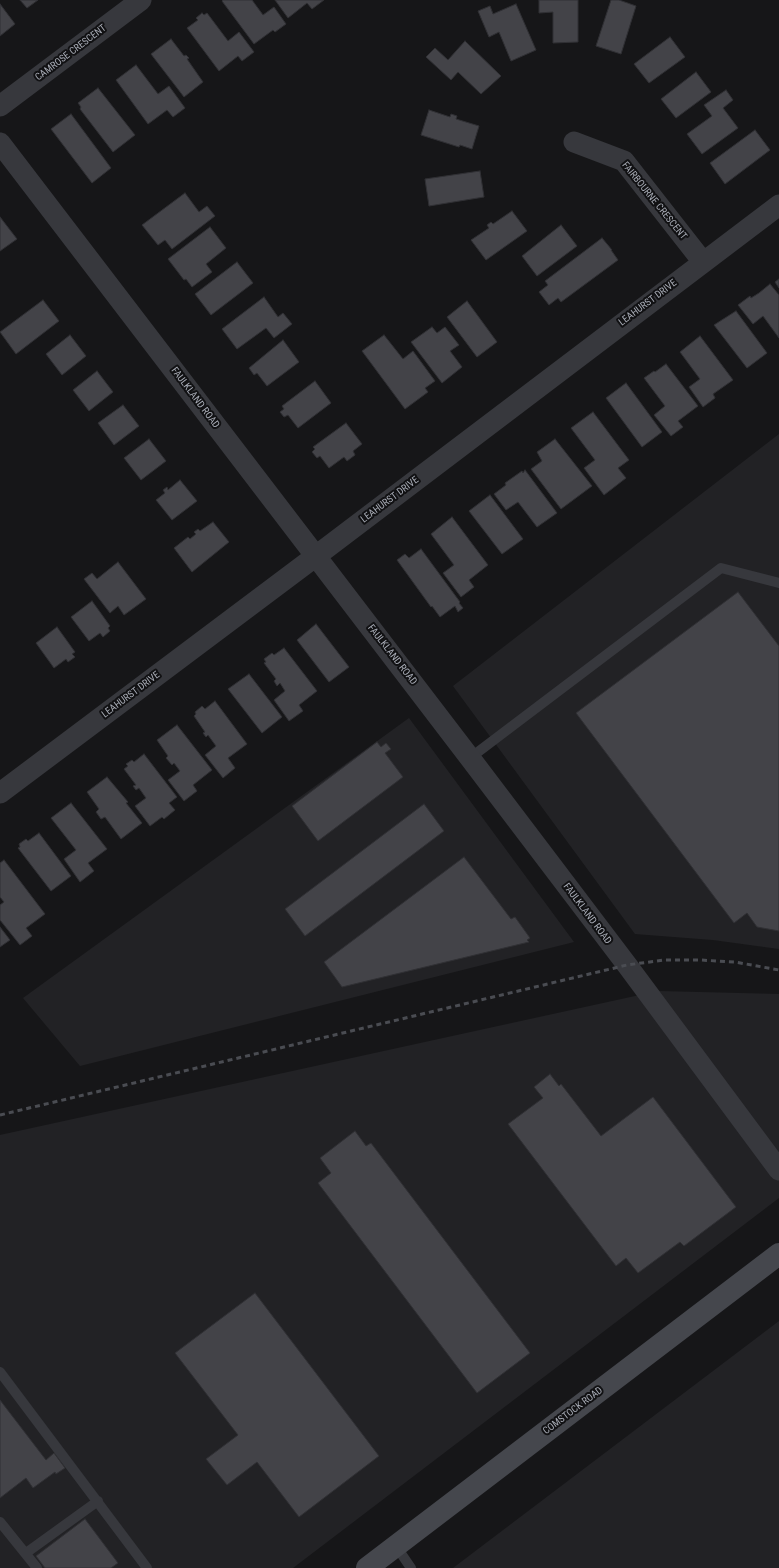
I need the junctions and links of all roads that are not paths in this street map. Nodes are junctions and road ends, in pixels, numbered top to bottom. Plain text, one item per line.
1 (141, 0) edge
2 (0, 106) edge
3 (574, 142) dead end
4 (0, 143) edge
5 (779, 205) edge
6 (703, 262) junction
7 (316, 556) junction
8 (779, 583) edge
9 (470, 758) junction
10 (0, 793) edge
11 (779, 1170) edge
12 (779, 1254) edge
13 (0, 1372) edge
14 (98, 1501) junction
15 (0, 1522) edge
16 (396, 1546) junction
17 (26, 1553) junction
18 (37, 1568) edge
19 (147, 1568) edge
20 (367, 1568) edge
21 (411, 1568) edge

1 - 2 street, CAMROSE CRESCENT
3 - 6 street, FAIRBOURNE CRESCENT
4 - 7 street, FAULKLAND ROAD
5 - 6 street, LEAHURST DRIVE
6 - 7 street, LEAHURST DRIVE
7 - 9 street, FAULKLAND ROAD
7 - 10 street, LEAHURST DRIVE
8 - 9 lane
9 - 11 street, FAULKLAND ROAD
12 - 16 street, COMSTOCK ROAD
13 - 14 lane
14 - 17 lane
14 - 19 lane
15 - 17 lane
16 - 20 street, COMSTOCK ROAD
16 - 21 lane
17 - 18 lane

